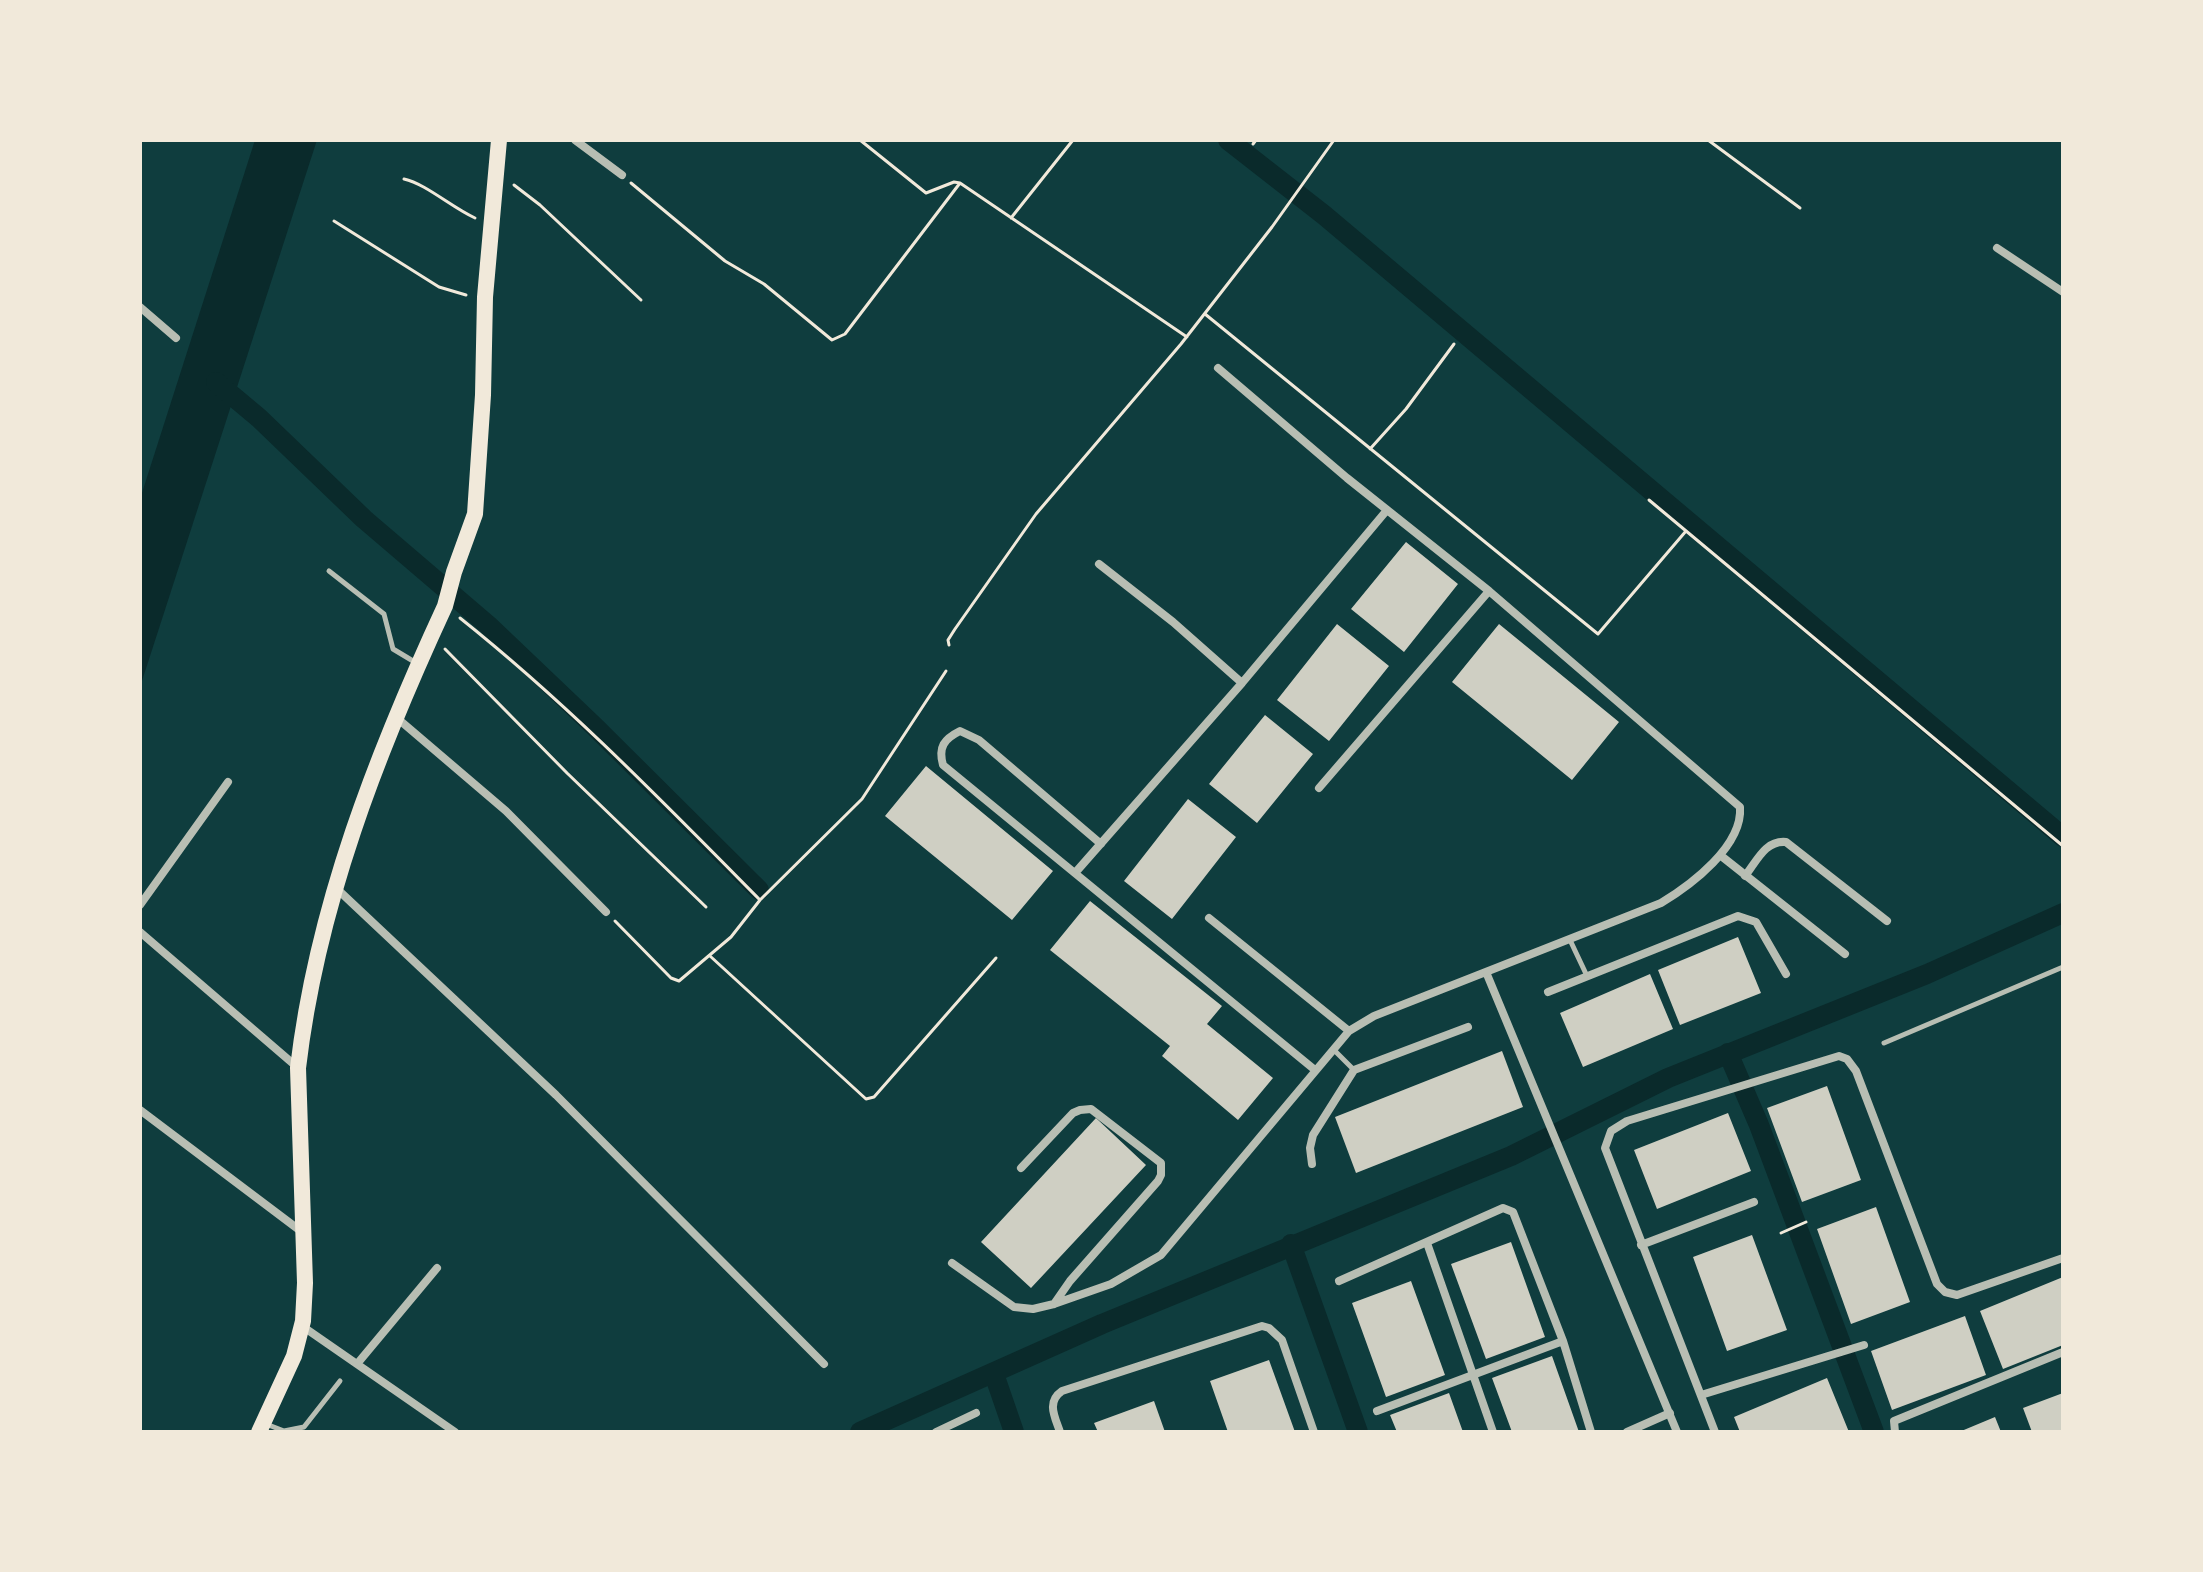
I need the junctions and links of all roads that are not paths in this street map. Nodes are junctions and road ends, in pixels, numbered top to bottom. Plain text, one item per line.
1 (499, 140) edge
2 (575, 140) edge
3 (622, 175) road end
4 (1997, 248) dead end
5 (2063, 292) edge
6 (140, 307) edge
7 (176, 338) dead end
8 (1218, 368) dead end
9 (1387, 510) junction
10 (1099, 564) dead end
11 (329, 571) dead end
12 (1489, 591) junction
13 (419, 664) junction
14 (1242, 683) junction
15 (397, 718) junction
16 (228, 782) dead end
17 (1319, 788) dead end
18 (1101, 844) junction
19 (1720, 855) junction
20 (1075, 873) junction
21 (1745, 876) junction
22 (334, 887) junction
23 (140, 905) edge
24 (606, 912) road end
25 (1209, 918) dead end
26 (1887, 921) dead end
27 (140, 932) edge
28 (1569, 939) junction
29 (1845, 954) dead end
30 (2063, 967) edge
31 (1486, 972) junction
32 (1786, 974) dead end
33 (1587, 976) junction
34 (1548, 992) dead end
35 (1468, 1027) dead end
36 (1349, 1031) junction
37 (1884, 1043) dead end
38 (1333, 1048) junction
39 (298, 1068) junction
40 (1315, 1070) junction
41 (1354, 1070) junction
42 (140, 1110) edge
43 (1312, 1164) dead end
44 (1021, 1168) dead end
45 (1754, 1202) dead end
46 (302, 1232) junction
47 (1427, 1243) junction
48 (1641, 1245) junction
49 (2063, 1258) edge
50 (952, 1263) dead end
51 (437, 1268) dead end
52 (1339, 1281) dead end
53 (1054, 1304) junction
54 (302, 1326) junction
55 (1563, 1341) junction
56 (1864, 1345) dead end
57 (2063, 1352) edge
58 (357, 1364) junction
59 (824, 1364) dead end
60 (1472, 1373) junction
61 (340, 1381) dead end
62 (1701, 1395) junction
63 (1377, 1411) dead end
64 (976, 1413) dead end
65 (1670, 1413) junction
66 (261, 1428) edge
67 (455, 1432) edge
68 (936, 1432) edge
69 (1060, 1432) edge
70 (1314, 1432) edge
71 (1493, 1432) edge
72 (1591, 1432) edge
73 (1627, 1432) edge
74 (1677, 1432) edge
75 (1715, 1432) edge
76 (1895, 1432) edge

1 - 13 main road
2 - 3 street
4 - 5 street
6 - 7 street
8 - 9 street
9 - 12 street
9 - 14 street
10 - 14 street
11 - 13 lane
12 - 17 street
12 - 19 street
13 - 15 main road
14 - 18 street
15 - 22 main road
15 - 24 street
16 - 23 street
18 - 20 street
18 - 20 street
19 - 21 street
19 - 28 street
20 - 40 street
21 - 26 street
21 - 29 street
22 - 39 main road
22 - 59 street
25 - 36 street
27 - 39 street
28 - 31 street
28 - 33 lane
30 - 37 lane
31 - 36 street
31 - 65 street
32 - 33 street
33 - 34 street
35 - 41 street
36 - 38 street
38 - 40 street
38 - 41 lane
39 - 46 main road
40 - 53 street
41 - 43 street
42 - 46 street
44 - 53 street
45 - 48 street
46 - 54 main road
47 - 52 street
47 - 55 street
47 - 60 street
48 - 49 street
48 - 62 street
50 - 53 street
51 - 58 street
54 - 58 street
54 - 66 main road
55 - 60 street
55 - 72 street
56 - 62 street
57 - 76 street
58 - 67 street
60 - 63 street
60 - 71 street
61 - 66 lane
62 - 75 street
64 - 68 street
65 - 73 street
65 - 74 street
69 - 70 street

